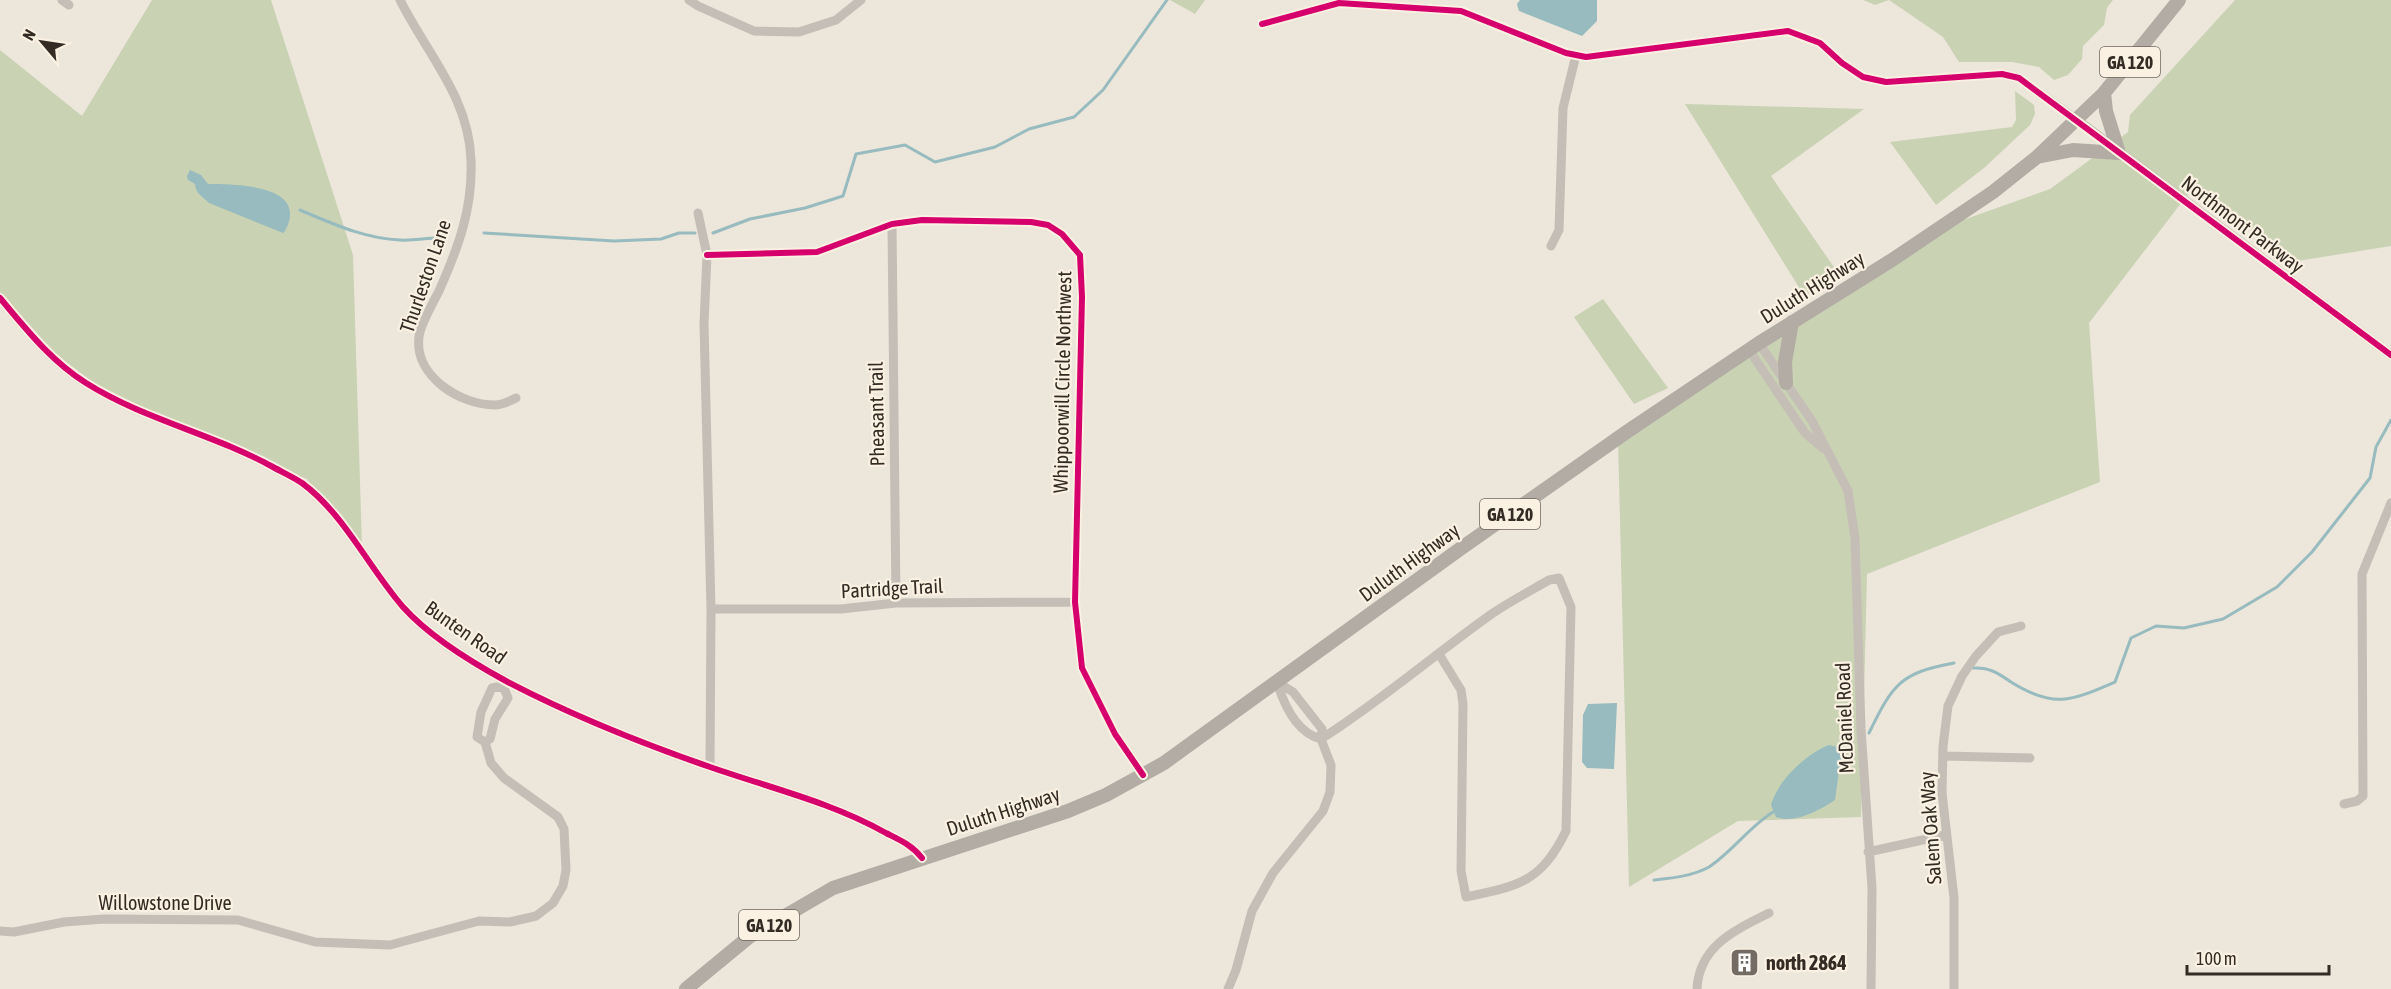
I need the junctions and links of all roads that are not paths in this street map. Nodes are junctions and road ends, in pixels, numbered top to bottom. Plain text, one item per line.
1 (400, 0) edge
2 (689, 0) edge
3 (861, 0) edge
4 (2179, 0) edge
5 (1262, 24) dead end
6 (1576, 55) junction
7 (2104, 93) junction
8 (2077, 120) junction
9 (2119, 153) junction
10 (2037, 157) junction
11 (698, 213) dead end
12 (892, 224) junction
13 (1551, 246) dead end
14 (707, 255) junction
15 (0, 298) edge
16 (1792, 322) junction
17 (1754, 347) junction
18 (2391, 355) edge
19 (1786, 383) junction
20 (516, 398) dead end
21 (1826, 450) junction
22 (2391, 503) edge
23 (1075, 602) junction
24 (896, 603) junction
25 (711, 609) junction
26 (2021, 626) dead end
27 (1439, 654) junction
28 (1277, 682) junction
29 (505, 683) junction
30 (480, 720) junction
31 (494, 724) junction
32 (1321, 739) junction
33 (485, 742) junction
34 (1944, 756) junction
35 (2030, 758) dead end
36 (710, 767) junction
37 (1143, 775) junction
38 (2344, 804) dead end
39 (1946, 835) junction
40 (1868, 852) junction
41 (922, 858) junction
42 (1769, 913) dead end
43 (0, 932) edge
44 (686, 989) edge
45 (1228, 989) edge
46 (1697, 989) edge
47 (1871, 989) edge
48 (1954, 989) edge

1 - 20 street, Thurleston Lane
2 - 3 street
4 - 7 main road, Duluth Highway / GA 120
5 - 6 street
6 - 8 street
6 - 13 street
7 - 8 main road, Duluth Highway / GA 120
7 - 9 main road
8 - 9 street, Northmont Parkway
8 - 10 main road, Duluth Highway / GA 120
9 - 10 main road
9 - 18 street, Northmont Parkway
10 - 16 main road, Duluth Highway / GA 120
11 - 14 street
12 - 14 street, Whippoorwill Circle Northwest
12 - 23 street, Whippoorwill Circle Northwest
12 - 24 street, Pheasant Trail
14 - 25 street
15 - 29 street, Bunten Road
16 - 17 main road, Duluth Highway / GA 120
16 - 19 main road
17 - 19 street, McDaniel Road
17 - 21 street, McDaniel Road
17 - 28 main road, Duluth Highway / GA 120
19 - 21 street, McDaniel Road
21 - 40 street, McDaniel Road
22 - 38 street
23 - 24 street, Partridge Trail
23 - 37 street, Whippoorwill Circle Northwest
24 - 25 street, Partridge Trail
25 - 36 street
26 - 34 street, Salem Oak Way
27 - 27 street
27 - 32 street
28 - 32 street
28 - 32 street
28 - 37 main road, Duluth Highway / GA 120
29 - 30 street
29 - 31 street
29 - 36 street, Bunten Road
30 - 31 street
30 - 33 street, Willowstone Drive
31 - 33 street
32 - 45 street
33 - 43 street, Willowstone Drive
34 - 35 street
34 - 39 street, Salem Oak Way
36 - 41 street, Bunten Road
37 - 41 main road, Duluth Highway / GA 120
39 - 40 street
39 - 48 street, Salem Oak Way
40 - 47 street, McDaniel Road
41 - 44 main road, Duluth Highway / GA 120
42 - 46 street

